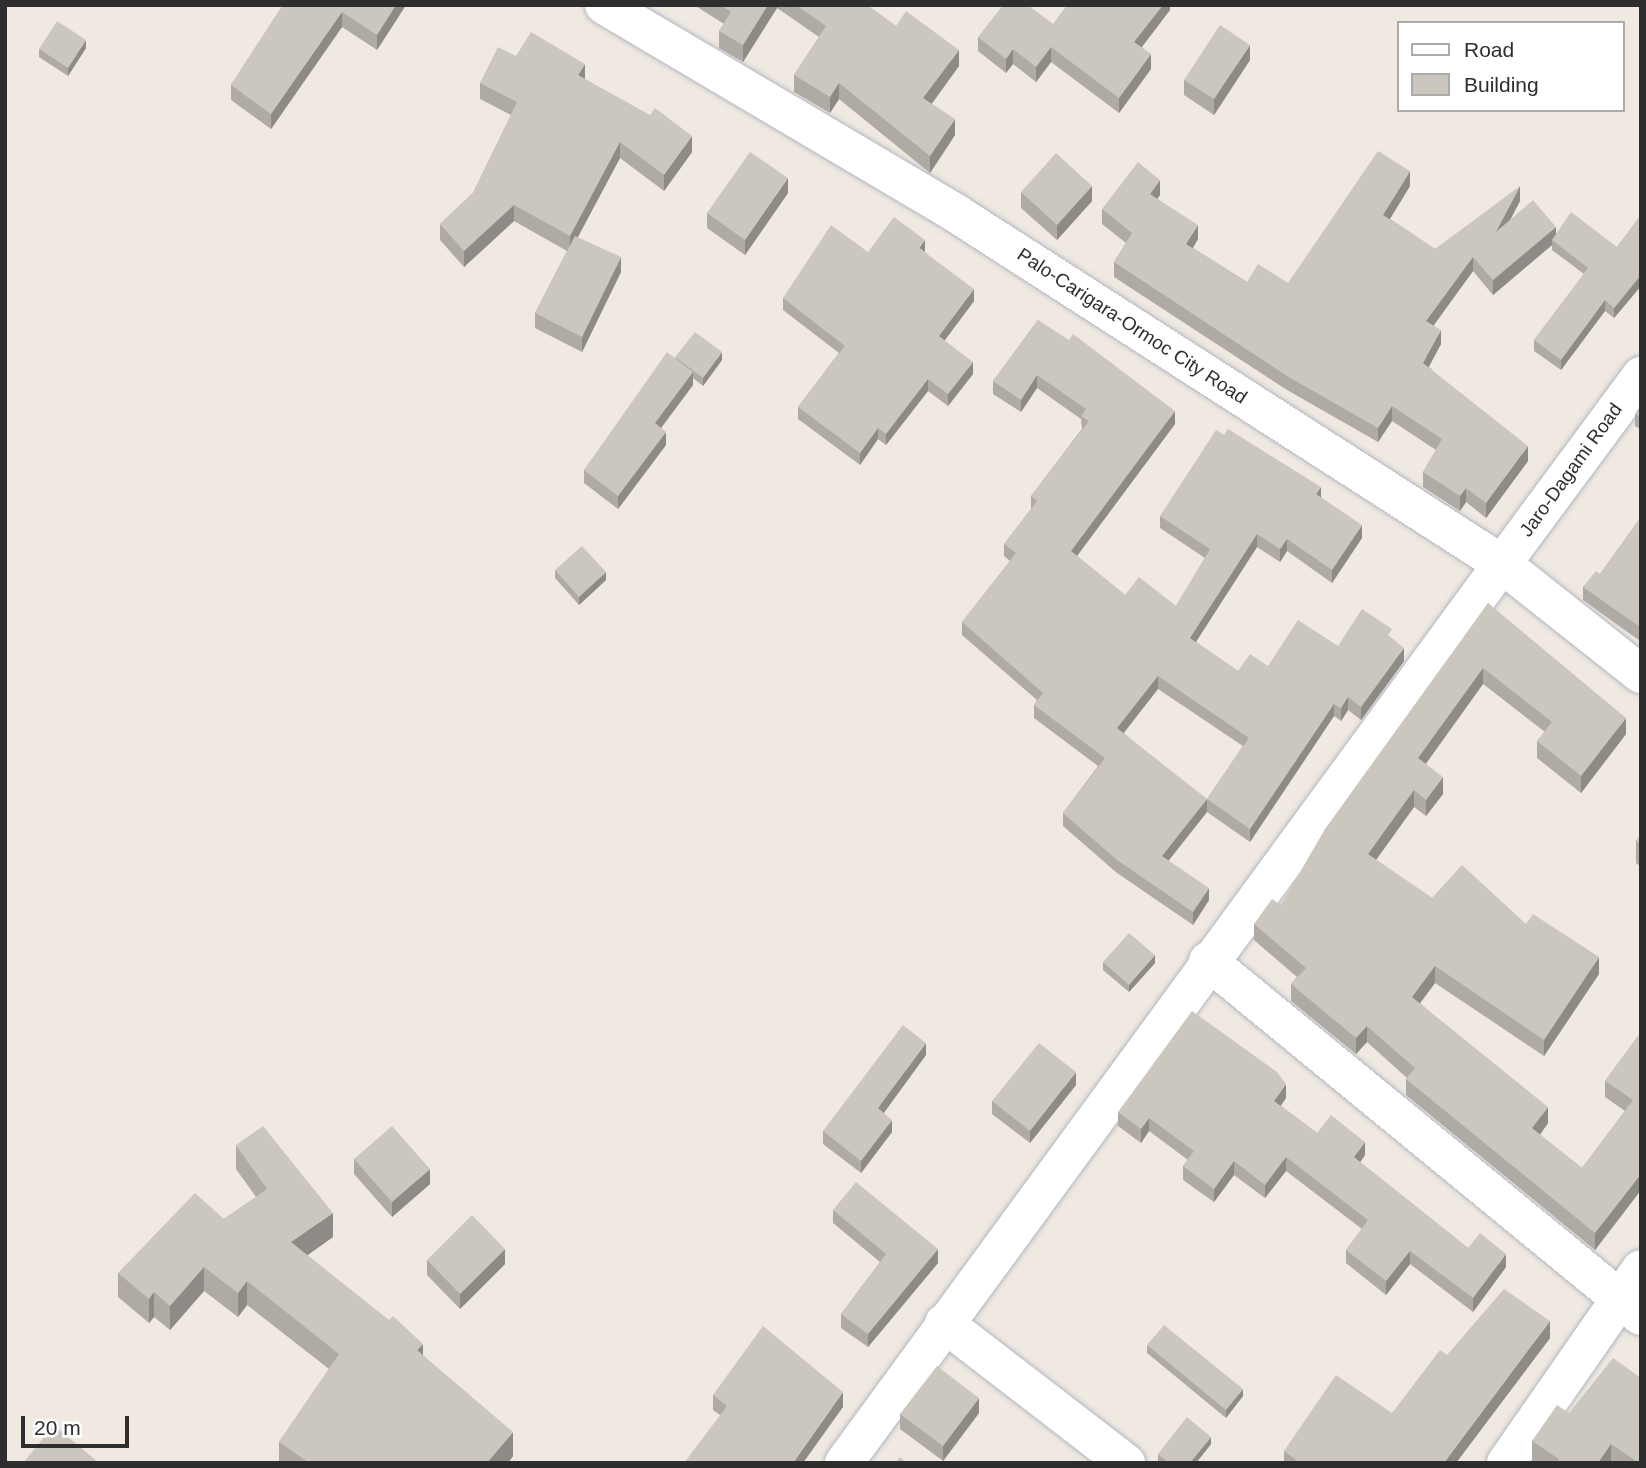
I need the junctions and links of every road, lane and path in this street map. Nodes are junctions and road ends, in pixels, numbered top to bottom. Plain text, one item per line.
1 (604, 5) edge
2 (1641, 376) edge
3 (1502, 564) junction
4 (1641, 674) edge
5 (1208, 961) junction
6 (1634, 1295) edge
7 (944, 1323) junction
8 (844, 1463) edge
9 (1126, 1463) edge
10 (1506, 1463) edge

1 - 3 street, Palo-Carigara-Ormoc City Road
2 - 3 street, Jaro-Dagami Road
3 - 4 street, Palo-Carigara-Ormoc City Road
3 - 5 street, Jaro-Dagami Road
5 - 6 street
5 - 7 street, Jaro-Dagami Road
6 - 10 street
7 - 8 street, Jaro-Dagami Road
7 - 9 street

